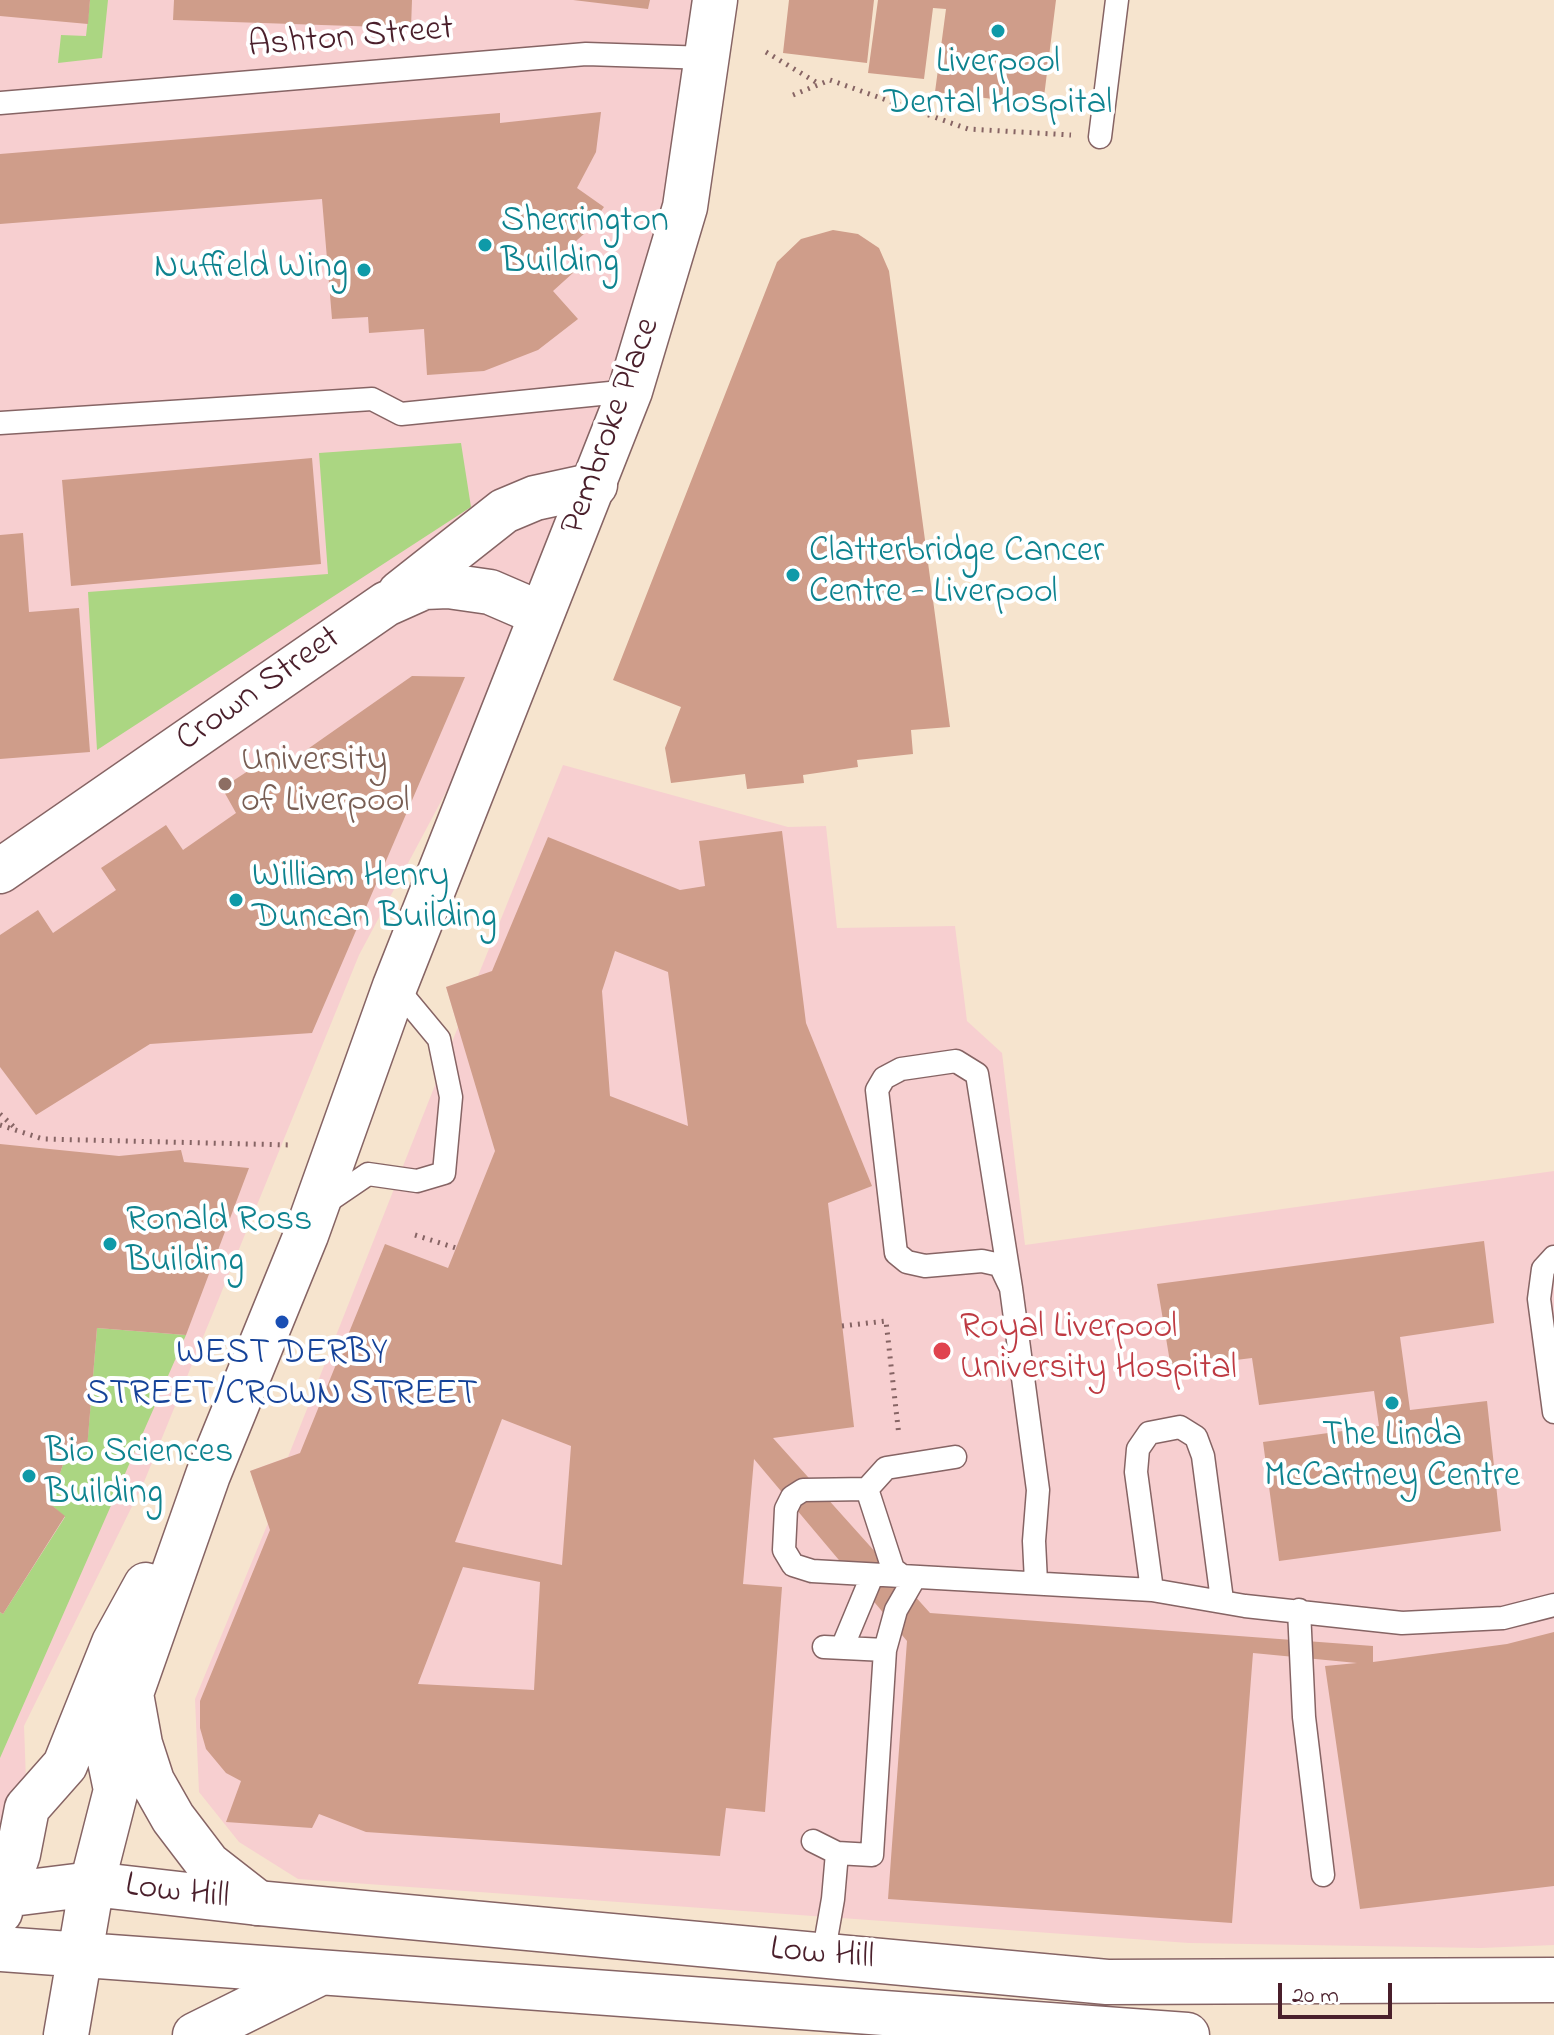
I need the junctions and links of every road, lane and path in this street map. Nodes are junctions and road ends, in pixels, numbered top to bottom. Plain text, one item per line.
1 (715, 0) edge
2 (1117, 0) edge
3 (766, 52) dead end
4 (708, 58) junction
5 (820, 84) junction
6 (793, 95) dead end
7 (0, 103) edge
8 (1100, 137) joint
9 (630, 391) junction
10 (0, 423) edge
11 (595, 485) junction
12 (386, 604) junction
13 (541, 614) junction
14 (0, 871) edge
15 (395, 986) junction
16 (0, 1114) edge
17 (0, 1125) edge
18 (15, 1128) junction
19 (291, 1145) dead end
20 (315, 1210) junction
21 (415, 1235) dead end
22 (456, 1248) dead end
23 (1554, 1257) edge
24 (1011, 1288) junction
25 (842, 1326) dead end
26 (1554, 1412) edge
27 (899, 1439) dead end
28 (955, 1457) dead end
29 (208, 1475) junction
30 (867, 1489) junction
31 (872, 1576) junction
32 (908, 1576) junction
33 (1036, 1582) junction
34 (1152, 1590) junction
35 (1222, 1600) junction
36 (1554, 1605) edge
37 (1299, 1610) junction
38 (885, 1650) junction
39 (131, 1692) junction
40 (813, 1841) dead end
41 (837, 1853) junction
42 (1323, 1875) dead end
43 (92, 1884) junction
44 (1, 1901) edge
45 (258, 1903) junction
46 (0, 1949) edge
47 (81, 1953) junction
48 (823, 1956) junction
49 (316, 1975) junction
50 (1554, 1980) edge
51 (66, 2035) edge
52 (195, 2035) edge
53 (1187, 2035) edge

1 - 4 main road, Pembroke Place
2 - 8 lane
3 - 5 path
4 - 7 lane, Ashton Street
4 - 9 main road, Pembroke Place
5 - 6 path
5 - 8 path
9 - 10 lane
9 - 11 main road, Pembroke Place
11 - 12 main road
11 - 13 main road, Pembroke Place
12 - 13 main road, Crown Street
12 - 14 main road, Crown Street
13 - 15 main road, Pembroke Place
15 - 20 main road, Pembroke Place
15 - 20 lane
16 - 18 path
17 - 18 path
18 - 19 path
20 - 29 main road, Pembroke Place
21 - 22 path
23 - 26 lane
24 - 24 lane
24 - 33 lane
25 - 27 path
28 - 30 lane
29 - 39 main road
29 - 44 main road
30 - 31 lane
30 - 32 lane
31 - 32 lane
31 - 38 lane
32 - 33 lane
32 - 38 lane
33 - 34 lane
34 - 35 lane
34 - 35 lane
35 - 37 lane
36 - 37 lane
37 - 42 lane
38 - 41 lane
39 - 43 main road
39 - 45 main road
40 - 41 lane
41 - 48 lane
43 - 44 main road, Low Hill
43 - 45 main road, Low Hill
43 - 47 main road
45 - 48 main road, Low Hill
46 - 47 main road, Low Hill
47 - 49 main road, Low Hill
47 - 51 main road
48 - 50 main road, Low Hill
49 - 52 main road
49 - 53 main road, Low Hill

